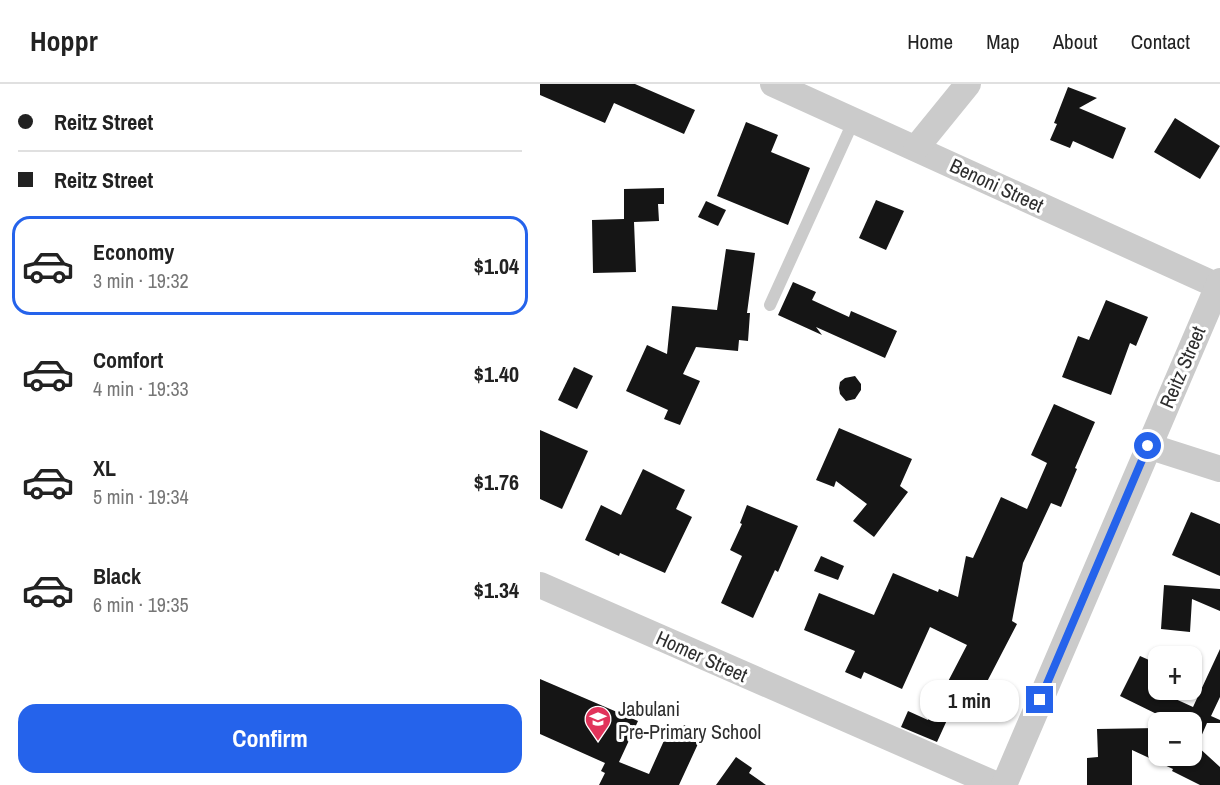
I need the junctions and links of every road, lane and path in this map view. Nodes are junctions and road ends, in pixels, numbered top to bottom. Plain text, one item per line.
1 (772, 84) edge
2 (968, 84) edge
3 (854, 120) junction
4 (916, 148) junction
5 (1219, 284) edge
6 (770, 305) dead end
7 (1148, 446) junction
8 (1220, 469) edge
9 (540, 585) edge
10 (997, 785) edge
11 (1004, 785) edge

1 - 3 street, Benoni Street
2 - 4 street
3 - 4 street, Benoni Street
3 - 6 lane
4 - 5 street, Benoni Street
5 - 7 street, Reitz Street
7 - 8 street
7 - 11 street, Reitz Street
9 - 10 street, Homer Street

